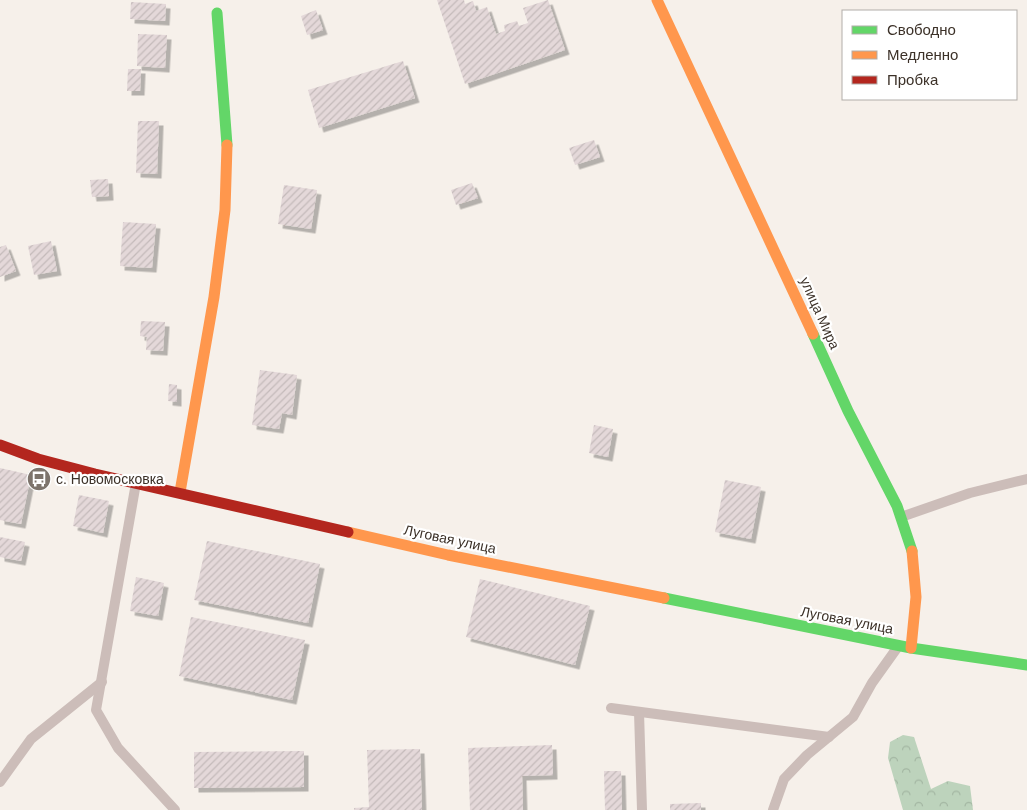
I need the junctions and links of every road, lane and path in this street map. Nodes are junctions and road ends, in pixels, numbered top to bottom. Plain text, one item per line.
1 (657, 0) edge
2 (217, 13) dead end
3 (0, 445) edge
4 (1027, 479) edge
5 (136, 482) junction
6 (180, 492) junction
7 (901, 517) junction
8 (899, 645) junction
9 (911, 648) junction
10 (1027, 665) edge
11 (102, 682) junction
12 (611, 708) dead end
13 (639, 712) junction
14 (829, 737) junction
15 (0, 782) edge
16 (175, 810) edge
17 (642, 810) edge
18 (773, 810) edge

1 - 7 street, улица Мира
2 - 6 street
3 - 5 street, Луговая улица
4 - 7 lane
5 - 6 street, Луговая улица
5 - 11 lane
6 - 8 street, Луговая улица
7 - 9 street, улица Мира
8 - 9 street, Луговая улица
8 - 14 lane
9 - 10 street, Луговая улица
11 - 15 lane
11 - 16 lane
12 - 13 lane
13 - 14 lane
13 - 17 lane
14 - 18 lane

